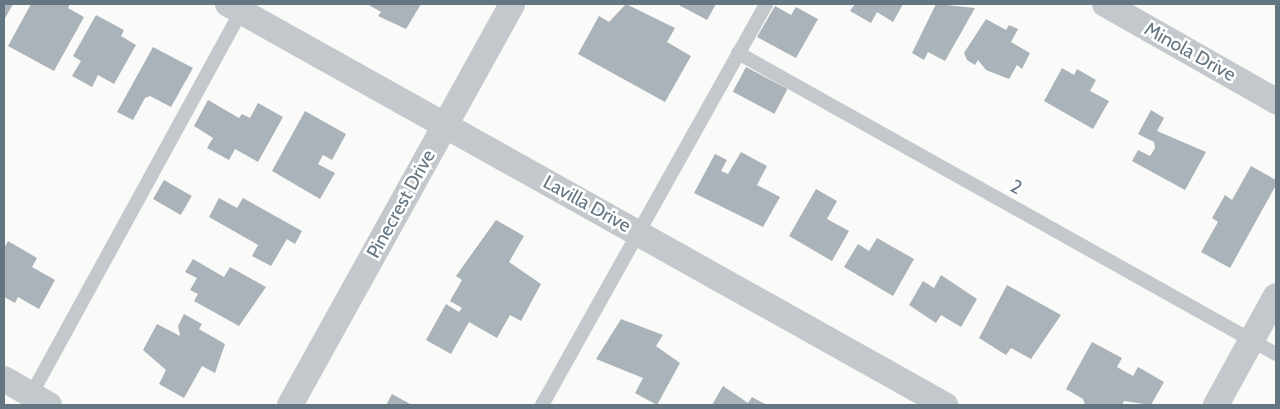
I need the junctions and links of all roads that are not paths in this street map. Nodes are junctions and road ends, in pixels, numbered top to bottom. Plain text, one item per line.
1 (512, 4) edge
2 (766, 4) edge
3 (1105, 4) edge
4 (235, 7) edge
5 (738, 54) junction
6 (1276, 101) edge
7 (444, 125) junction
8 (638, 233) junction
9 (1276, 296) edge
10 (1252, 340) junction
11 (1276, 354) edge
12 (4, 379) edge
13 (40, 400) edge
14 (290, 405) edge
15 (542, 405) edge
16 (945, 405) edge
17 (1216, 405) edge

1 - 7 street, Pinecrest Drive
2 - 5 lane
3 - 6 street, Minola Drive
4 - 7 street, Lavilla Drive
4 - 13 lane
5 - 8 lane
5 - 10 lane, 2
7 - 8 street, Lavilla Drive
7 - 14 street, Pinecrest Drive
8 - 15 lane
8 - 16 street, Lavilla Drive
9 - 10 street
10 - 11 lane, 2
10 - 17 street
12 - 13 street

